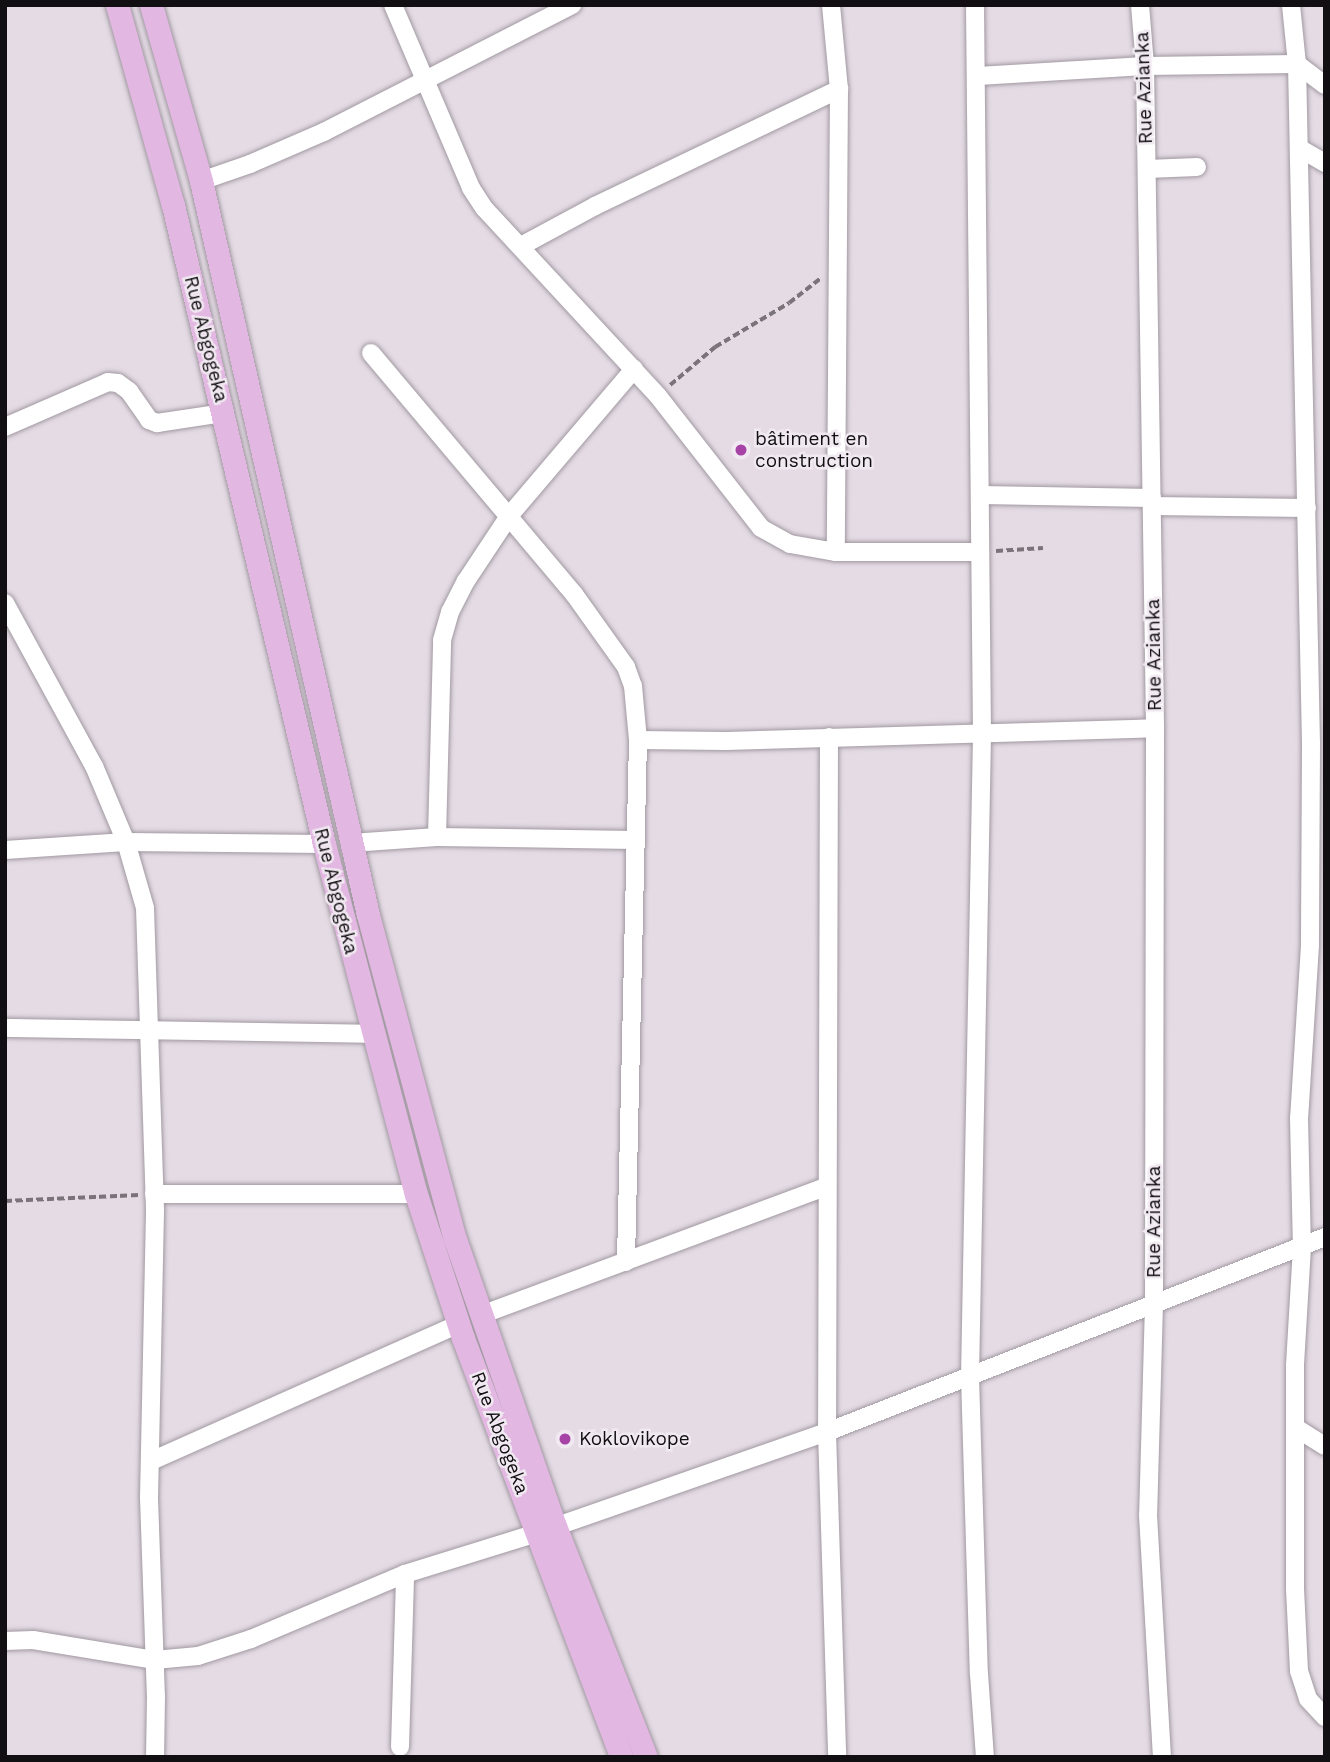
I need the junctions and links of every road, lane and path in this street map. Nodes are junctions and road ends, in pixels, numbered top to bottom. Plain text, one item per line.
1 (117, 5) edge
2 (150, 5) edge
3 (393, 5) edge
4 (572, 5) edge
5 (831, 5) edge
6 (975, 5) edge
7 (1140, 5) edge
8 (1291, 5) edge
9 (1297, 64) junction
10 (1145, 66) junction
11 (978, 76) junction
12 (422, 80) junction
13 (1325, 85) edge
14 (839, 89) junction
15 (1299, 148) junction
16 (1325, 163) edge
17 (1197, 167) dead end
18 (1147, 169) junction
19 (201, 181) junction
20 (521, 246) junction
21 (837, 266) junction
22 (371, 353) dead end
23 (634, 369) junction
24 (658, 396) junction
25 (224, 413) junction
26 (5, 427) edge
27 (981, 495) junction
28 (1152, 502) junction
29 (1307, 508) junction
30 (509, 516) junction
31 (1043, 548) dead end
32 (836, 552) junction
33 (980, 552) junction
34 (5, 603) edge
35 (1155, 728) junction
36 (982, 733) junction
37 (829, 737) junction
38 (638, 740) junction
39 (1318, 741) edge
40 (437, 838) junction
41 (634, 840) junction
42 (126, 842) junction
43 (351, 843) junction
44 (324, 845) junction
45 (5, 850) edge
46 (1317, 942) edge
47 (5, 1028) edge
48 (147, 1029) junction
49 (374, 1034) junction
50 (826, 1188) junction
51 (154, 1194) junction
52 (416, 1194) junction
53 (5, 1201) edge
54 (1325, 1237) edge
55 (1302, 1247) junction
56 (626, 1262) junction
57 (1154, 1304) junction
58 (481, 1315) junction
59 (458, 1324) junction
60 (970, 1376) junction
61 (1296, 1428) junction
62 (827, 1432) junction
63 (1325, 1446) edge
64 (151, 1461) junction
65 (546, 1529) junction
66 (405, 1574) junction
67 (5, 1641) edge
68 (155, 1660) junction
69 (1325, 1717) edge
70 (400, 1747) dead end
71 (155, 1757) edge
72 (621, 1757) edge
73 (646, 1757) edge
74 (837, 1757) edge
75 (985, 1757) edge
76 (1162, 1757) edge

1 - 25 main road, Rue Abgogeka
2 - 19 main road, Rue Abgogeka
3 - 12 street
4 - 12 street
5 - 14 street
6 - 11 street
7 - 10 street, Rue Azianka
8 - 9 street
9 - 10 street
9 - 13 street
9 - 15 street
10 - 11 street
10 - 18 street, Rue Azianka
11 - 27 street
12 - 19 street
12 - 20 street
14 - 20 street
14 - 21 street
15 - 16 street
15 - 29 street
17 - 18 street
18 - 28 street, Rue Azianka
19 - 43 main road, Rue Abgogeka
20 - 23 street
21 - 24 path
21 - 32 street
22 - 30 street
23 - 24 street
23 - 30 street
24 - 32 street
25 - 26 street
25 - 44 main road, Rue Abgogeka
27 - 28 street
27 - 33 street
28 - 29 street
28 - 35 street, Rue Azianka
29 - 39 street
30 - 38 street
30 - 40 street
31 - 33 path
32 - 33 street
33 - 36 street
34 - 42 street
35 - 36 street
35 - 57 street, Rue Azianka
36 - 37 street
36 - 60 street
37 - 38 street
37 - 50 street
38 - 41 street
39 - 46 street
40 - 41 street
40 - 43 street
41 - 56 street
42 - 44 street
42 - 45 street
42 - 48 street
43 - 58 main road, Rue Abgogeka
44 - 49 main road, Rue Abgogeka
46 - 55 street
47 - 48 street
48 - 49 street
48 - 51 street
49 - 52 main road, Rue Abgogeka
50 - 56 street
50 - 62 street
51 - 52 street
51 - 53 path
51 - 64 street
52 - 59 main road, Rue Abgogeka
54 - 55 street
55 - 57 street
55 - 61 street
56 - 58 street
57 - 60 street
57 - 76 street, Rue Azianka
58 - 65 main road, Rue Abgogeka
59 - 64 street
59 - 65 main road, Rue Abgogeka
60 - 62 street
60 - 75 street
61 - 63 street
61 - 69 street
62 - 65 street
62 - 74 street
64 - 68 street
65 - 66 street
65 - 72 main road, Rue Abgogeka
65 - 73 main road, Rue Abgogeka
66 - 68 street
66 - 70 street
67 - 68 street
68 - 71 street

